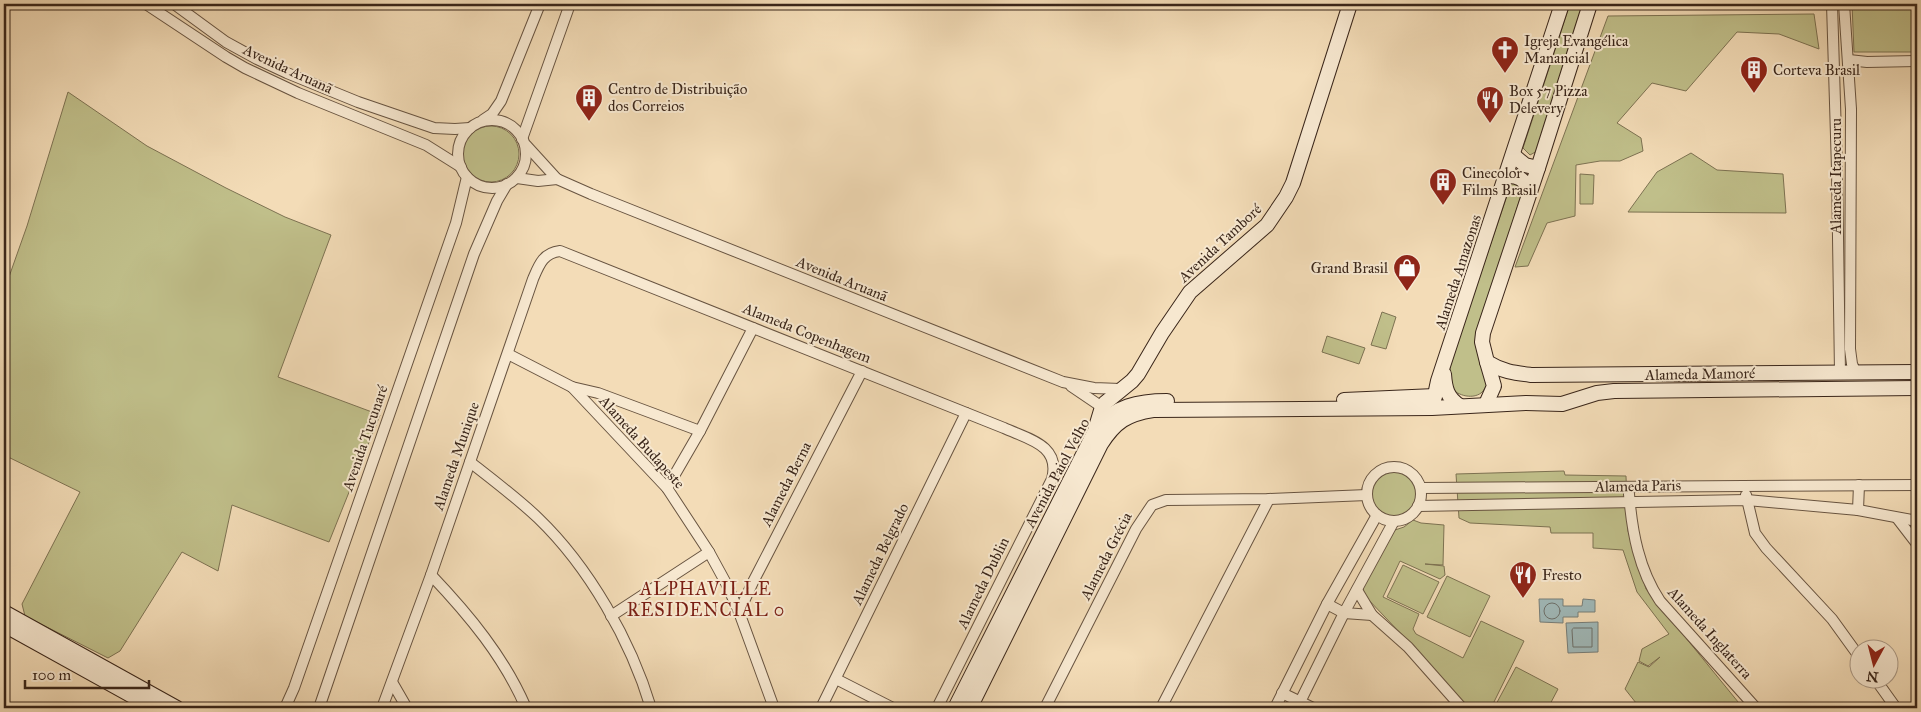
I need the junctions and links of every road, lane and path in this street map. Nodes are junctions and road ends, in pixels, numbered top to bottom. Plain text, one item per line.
1 (146, 4) edge
2 (174, 4) edge
3 (540, 4) edge
4 (570, 4) edge
5 (1350, 4) edge
6 (1562, 4) edge
7 (1590, 4) edge
8 (1832, 4) edge
9 (1844, 4) edge
10 (1849, 60) junction
11 (1917, 61) edge
12 (1834, 102) junction
13 (1851, 104) junction
14 (480, 122) junction
15 (434, 128) junction
16 (470, 128) junction
17 (524, 142) junction
18 (426, 145) junction
19 (1513, 155) junction
20 (1538, 168) junction
21 (464, 172) junction
22 (1506, 176) junction
23 (517, 178) junction
24 (557, 179) junction
25 (507, 184) junction
26 (1530, 192) junction
27 (560, 251) joint
28 (753, 328) junction
29 (1845, 349) junction
30 (508, 354) junction
31 (1487, 362) junction
32 (1443, 368) junction
33 (862, 371) junction
34 (1917, 372) edge
35 (1840, 373) junction
36 (1856, 373) junction
37 (1664, 374) junction
38 (1064, 382) junction
39 (572, 387) junction
40 (1917, 388) edge
41 (1120, 390) junction
42 (1666, 391) junction
43 (1147, 401) junction
44 (1434, 402) junction
45 (1486, 404) junction
46 (1460, 406) junction
47 (1102, 407) junction
48 (966, 413) junction
49 (1096, 429) junction
50 (700, 431) junction
51 (1042, 445) joint
52 (470, 462) junction
53 (1860, 485) junction
54 (1917, 485) edge
55 (1628, 486) junction
56 (1746, 486) junction
57 (666, 488) junction
58 (1421, 488) junction
59 (1367, 495) junction
60 (1270, 499) junction
61 (1747, 500) junction
62 (1629, 501) junction
63 (1418, 506) junction
64 (1858, 510) junction
65 (1377, 515) junction
66 (1897, 518) junction
67 (1394, 521) junction
68 (1917, 521) edge
69 (1917, 544) edge
70 (709, 552) junction
71 (431, 575) junction
72 (1357, 590) junction
73 (1326, 604) junction
74 (4, 612) edge
75 (739, 612) junction
76 (1344, 613) junction
77 (1372, 615) junction
78 (611, 616) junction
79 (4, 625) edge
80 (1848, 640) edge
81 (836, 679) junction
82 (392, 682) junction
83 (1883, 690) edge
84 (1282, 693) junction
85 (1299, 705) edge
86 (154, 708) edge
87 (177, 708) edge
88 (285, 708) edge
89 (319, 708) edge
90 (382, 708) edge
91 (407, 708) edge
92 (526, 708) edge
93 (651, 708) edge
94 (774, 708) edge
95 (821, 708) edge
96 (893, 708) edge
97 (937, 708) edge
98 (954, 708) edge
99 (970, 708) edge
100 (1045, 708) edge
101 (1161, 708) edge
102 (1275, 708) edge
103 (1313, 708) edge
104 (1462, 708) edge
105 (1756, 708) edge
106 (1896, 708) edge

1 - 18 street, Avenida Aruanã
2 - 15 street, Avenida Aruanã
3 - 14 street
4 - 17 street
5 - 41 main road, Avenida Tamboré
6 - 19 main road, Alameda Amazonas
7 - 20 main road
8 - 12 street, Alameda Itapecuru
9 - 10 street, Alameda Itapecuru
10 - 11 street
10 - 13 street, Alameda Itapecuru
12 - 13 street
12 - 29 street, Alameda Itapecuru
13 - 29 street, Alameda Itapecuru
14 - 16 street
14 - 17 street
15 - 16 street, Avenida Aruanã
15 - 18 street
16 - 21 street
17 - 23 street
17 - 24 street, Avenida Aruanã
18 - 21 street, Avenida Aruanã
19 - 20 main road
19 - 22 main road, Alameda Amazonas
20 - 26 main road
21 - 25 street
21 - 88 street, Avenida Tucunaré
22 - 26 main road
22 - 32 main road, Alameda Amazonas
23 - 24 street, Avenida Aruanã
23 - 25 street
24 - 38 street, Avenida Aruanã
25 - 89 street
26 - 31 main road
27 - 28 street, Alameda Copenhagem
27 - 30 street, Alameda Munique
28 - 33 street, Alameda Copenhagem
28 - 50 street
29 - 35 street, Alameda Itapecuru
29 - 36 street, Alameda Itapecuru
30 - 39 street, Alameda Budapeste
30 - 52 street, Alameda Munique
31 - 37 main road, Alameda Mamoré
31 - 45 main road
32 - 44 main road, Alameda Amazonas
32 - 46 main road
33 - 48 street, Alameda Copenhagem
33 - 75 street, Alameda Berna
34 - 36 main road, Alameda Mamoré
35 - 36 main road, Alameda Mamoré
35 - 37 main road, Alameda Mamoré
37 - 42 main road
38 - 41 street, Avenida Aruanã
38 - 47 street
39 - 50 street, Alameda Budapeste
39 - 57 street, Alameda Budapeste
40 - 42 main road, Alameda Mamoré
41 - 43 main road
41 - 47 main road, Avenida Tamboré
42 - 45 main road, Alameda Mamoré
43 - 44 main road, Avenida Paiol Velho
43 - 49 main road, Avenida Paiol Velho
44 - 46 main road, Alameda Mamoré
44 - 99 main road, Avenida Paiol Velho
45 - 46 main road, Alameda Mamoré
47 - 49 main road
48 - 51 street, Alameda Copenhagem
48 - 81 street, Alameda Belgrado
49 - 98 main road, Avenida Paiol Velho
50 - 57 street
51 - 97 street, Alameda Dublin
52 - 71 street, Alameda Munique
52 - 78 street
53 - 54 street, Alameda Paris
53 - 56 street, Alameda Paris
53 - 64 street
55 - 56 street, Alameda Paris
55 - 58 street, Alameda Paris
55 - 62 street, Alameda Inglaterra
56 - 61 street
57 - 70 street, Alameda Budapeste
58 - 59 street
58 - 63 street
59 - 60 street, Alameda Grécia
59 - 65 street
60 - 100 street, Alameda Grécia
60 - 101 street
61 - 62 street, Alameda Paris
61 - 64 street, Alameda Paris
61 - 80 street
62 - 63 street, Alameda Paris
62 - 105 street, Alameda Inglaterra
63 - 67 street
64 - 66 street, Alameda Paris
65 - 67 street
65 - 73 street
66 - 68 street, Alameda Paris
66 - 69 street
67 - 72 street
70 - 75 street, Alameda Budapeste
70 - 78 street
71 - 82 street, Alameda Munique
71 - 92 street
72 - 76 street
72 - 77 street
73 - 76 street
73 - 84 street
74 - 87 main road
75 - 94 street, Alameda Budapeste
76 - 77 street
76 - 85 street
77 - 104 street
78 - 93 street
79 - 86 main road
81 - 95 street, Alameda Belgrado
81 - 96 street
82 - 90 street, Alameda Munique
82 - 91 street
83 - 106 street
84 - 85 street
84 - 102 street
85 - 103 street

